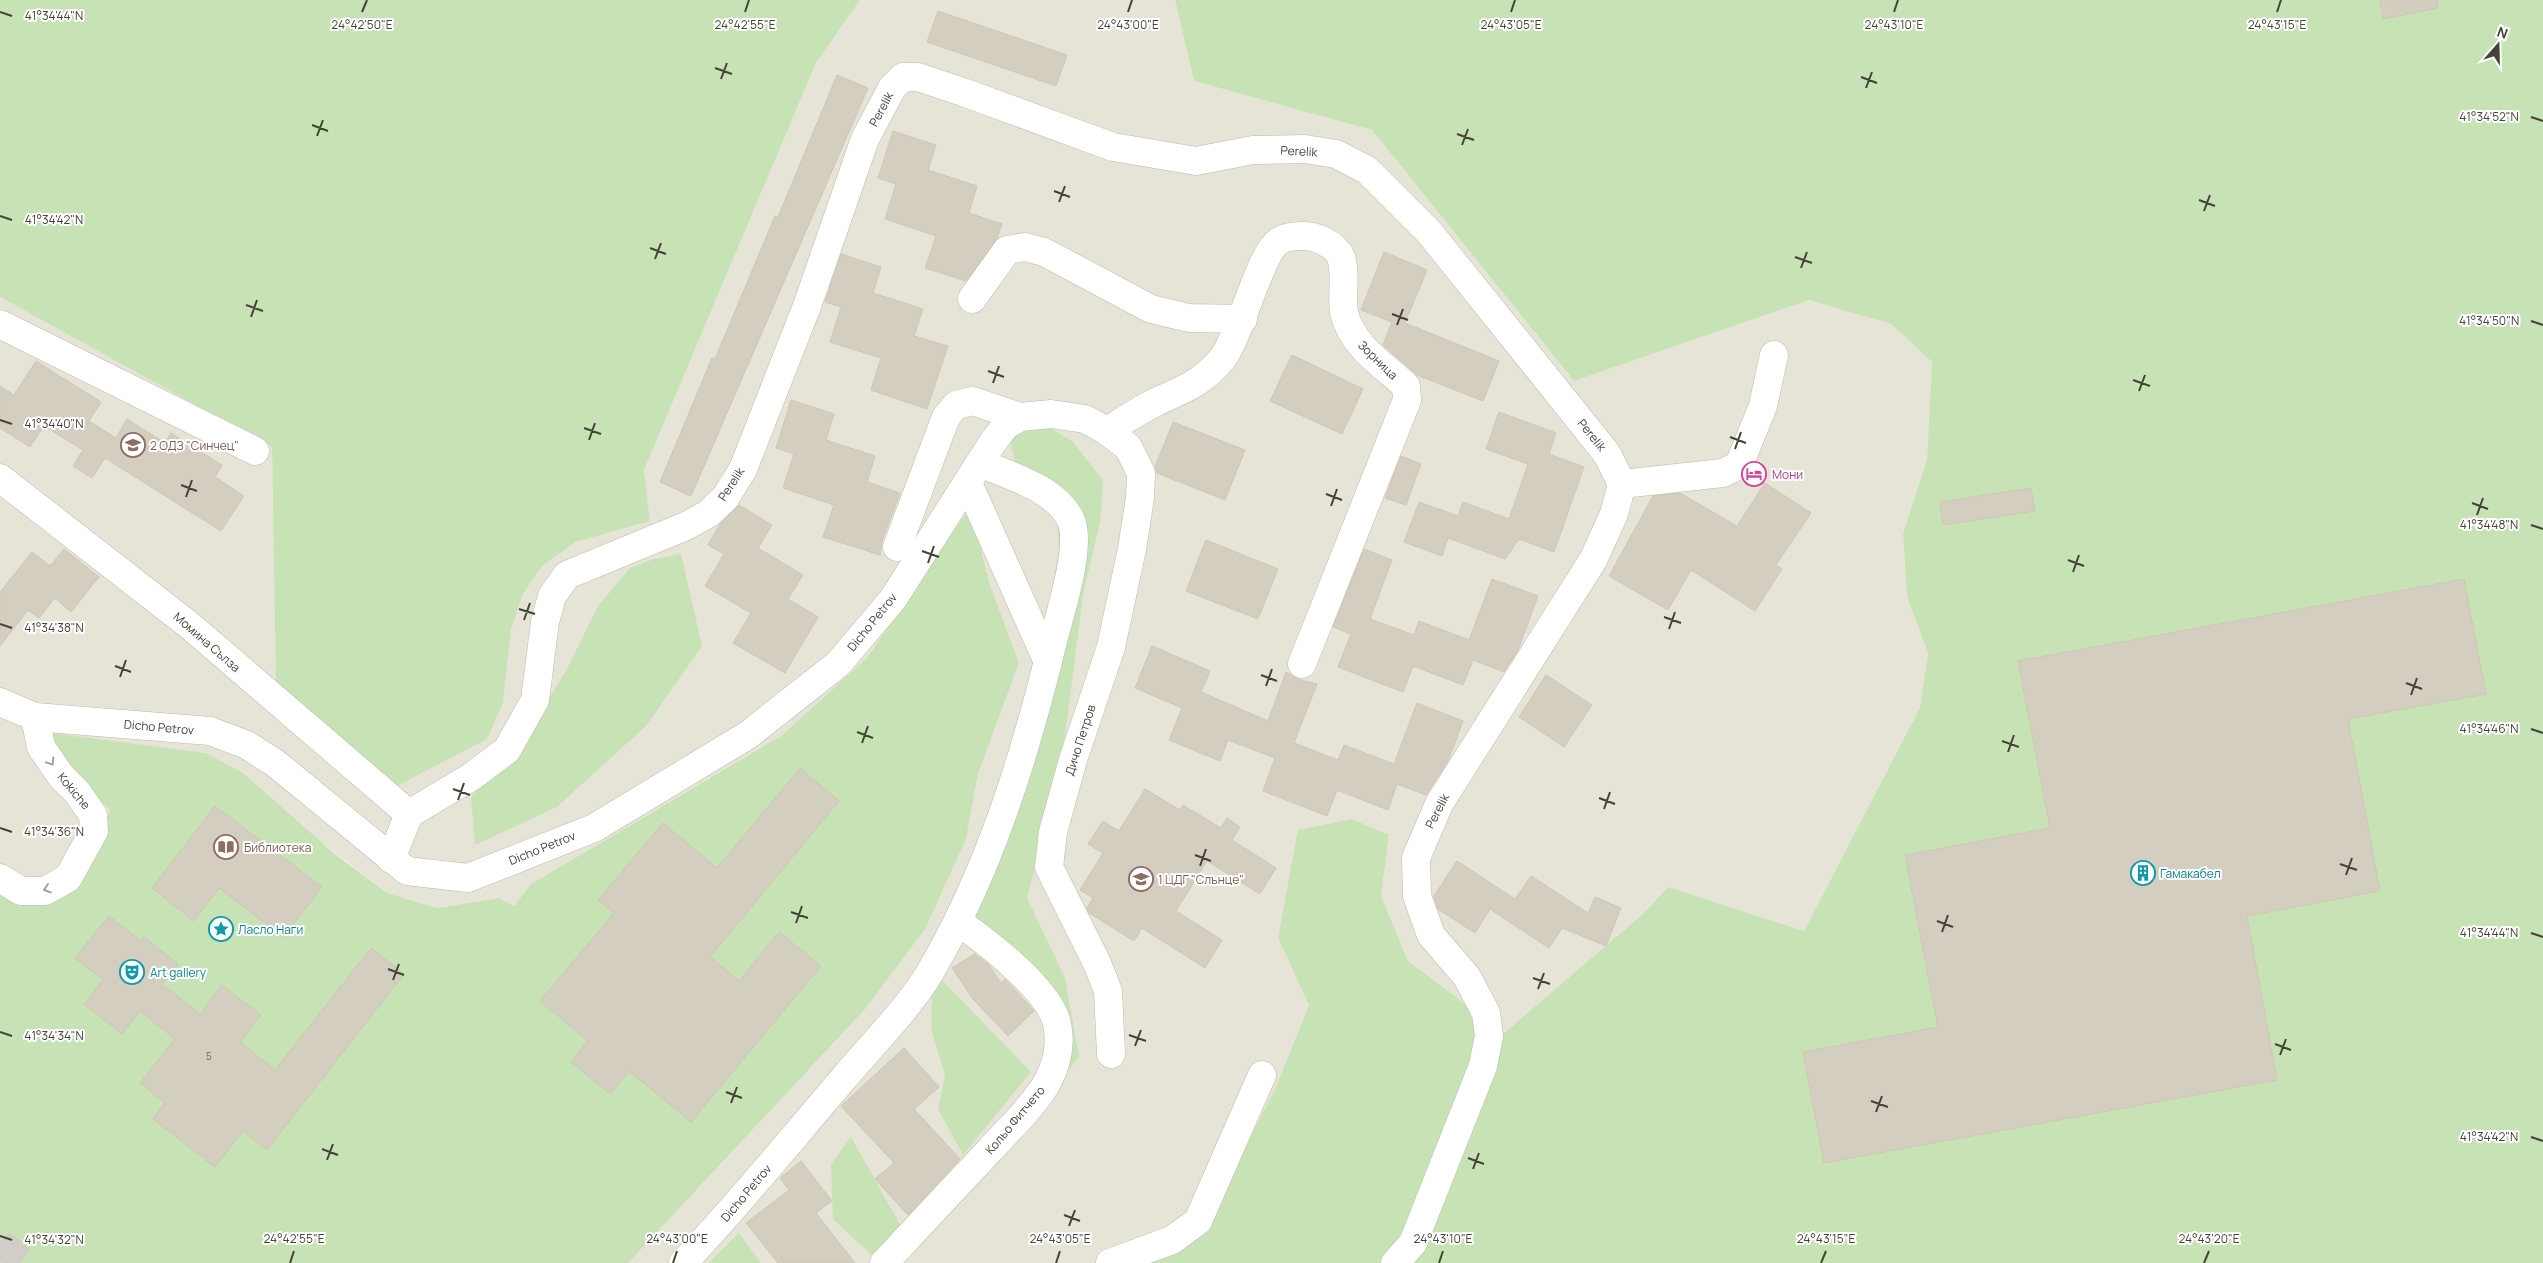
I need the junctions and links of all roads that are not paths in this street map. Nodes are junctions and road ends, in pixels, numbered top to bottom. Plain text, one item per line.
1 (972, 299) dead end
2 (1243, 320) junction
3 (0, 324) edge
4 (1774, 355) dead end
5 (1020, 418) junction
6 (1107, 431) junction
7 (255, 451) dead end
8 (974, 473) junction
9 (0, 478) edge
10 (1622, 484) junction
11 (897, 547) dead end
12 (1048, 662) junction
13 (1302, 664) dead end
14 (0, 702) edge
15 (35, 716) junction
16 (409, 814) junction
17 (391, 859) junction
18 (0, 878) edge
19 (958, 922) junction
20 (1110, 1054) dead end
21 (1262, 1075) dead end
22 (1415, 1253) edge
23 (683, 1263) edge
24 (884, 1263) edge
25 (1110, 1263) edge
26 (1395, 1263) edge

1 - 2 street
2 - 6 street, Зорница
2 - 13 street, Зорница
3 - 7 street
4 - 10 street
5 - 6 street
5 - 8 street, Dicho Petrov
5 - 11 street
6 - 20 street, Дичо Петров
8 - 12 street
8 - 12 street, Dicho Petrov
8 - 17 street, Dicho Petrov
9 - 16 street, Момина Сълза
10 - 16 street, Perelik
10 - 22 street, Perelik
12 - 19 street, Dicho Petrov
14 - 15 street, Dicho Petrov
15 - 17 street, Dicho Petrov
15 -> 18 street, Kokiche
16 - 17 street
19 - 23 street, Dicho Petrov
19 - 24 street, Кольо Фитчето
21 - 25 street
22 - 26 street, Perelik

